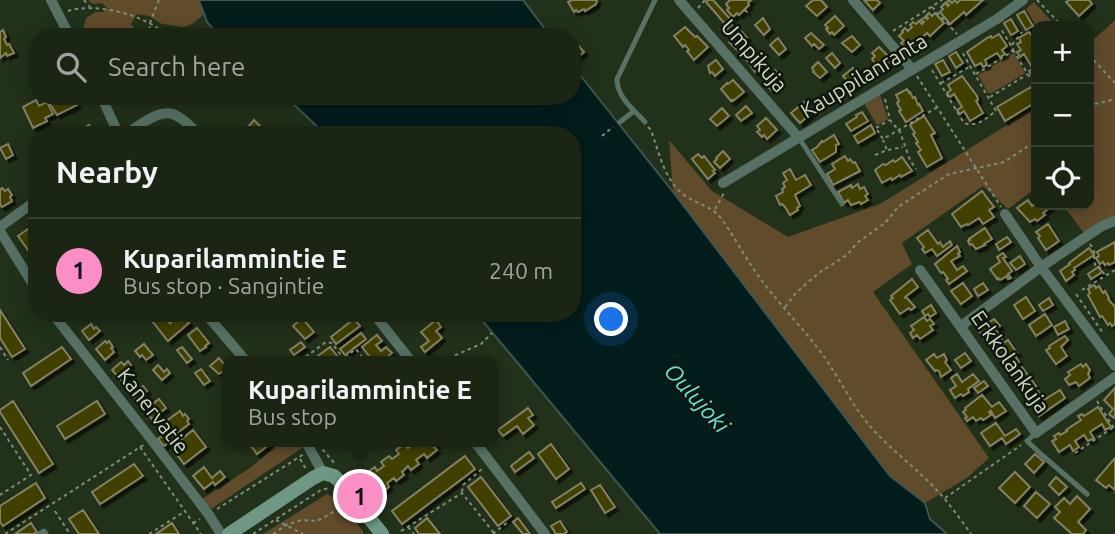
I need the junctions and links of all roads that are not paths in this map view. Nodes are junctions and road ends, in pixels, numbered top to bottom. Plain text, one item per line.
1 (51, 0) edge
2 (655, 0) edge
3 (679, 0) edge
4 (853, 0) edge
5 (1023, 0) edge
6 (65, 28) edge
7 (912, 69) junction
8 (105, 105) edge
9 (634, 111) junction
10 (620, 122) road end
11 (645, 122) road end
12 (115, 126) edge
13 (134, 126) edge
14 (190, 126) edge
15 (799, 138) junction
16 (723, 183) road end
17 (842, 204) dead end
18 (28, 207) edge
19 (1005, 214) road end
20 (1115, 221) edge
21 (0, 229) edge
22 (1041, 267) junction
23 (920, 270) dead end
24 (28, 276) edge
25 (59, 322) edge
26 (213, 322) edge
27 (380, 322) edge
28 (961, 326) junction
29 (242, 356) edge
30 (407, 356) edge
31 (1115, 366) edge
32 (1115, 377) edge
33 (1036, 433) junction
34 (309, 447) edge
35 (479, 447) edge
36 (324, 473) junction
37 (1087, 494) dead end
38 (38, 534) edge
39 (46, 534) edge
40 (221, 534) edge
41 (229, 534) edge
42 (382, 534) edge
43 (545, 534) edge

1 - 6 street
2 - 9 lane
3 - 15 street, Umpikuja
4 - 7 street
5 - 7 street, Kauppilanranta
7 - 15 street, Kauppilanranta
8 - 12 street
9 - 10 lane
9 - 11 lane
13 - 14 street
15 - 16 street, Kauppilanranta
15 - 17 lane
18 - 21 street
19 - 22 street
20 - 22 street
21 - 24 street
22 - 28 street
22 - 31 street
23 - 28 street, Erkkolankuja
25 - 40 street, Kanervatie
26 - 29 street
27 - 30 street
28 - 33 street, Erkkolankuja
32 - 33 street, Erkkolankuja
33 - 37 lane
34 - 36 street
35 - 43 street
36 - 41 street
36 - 42 street
38 - 39 lane

